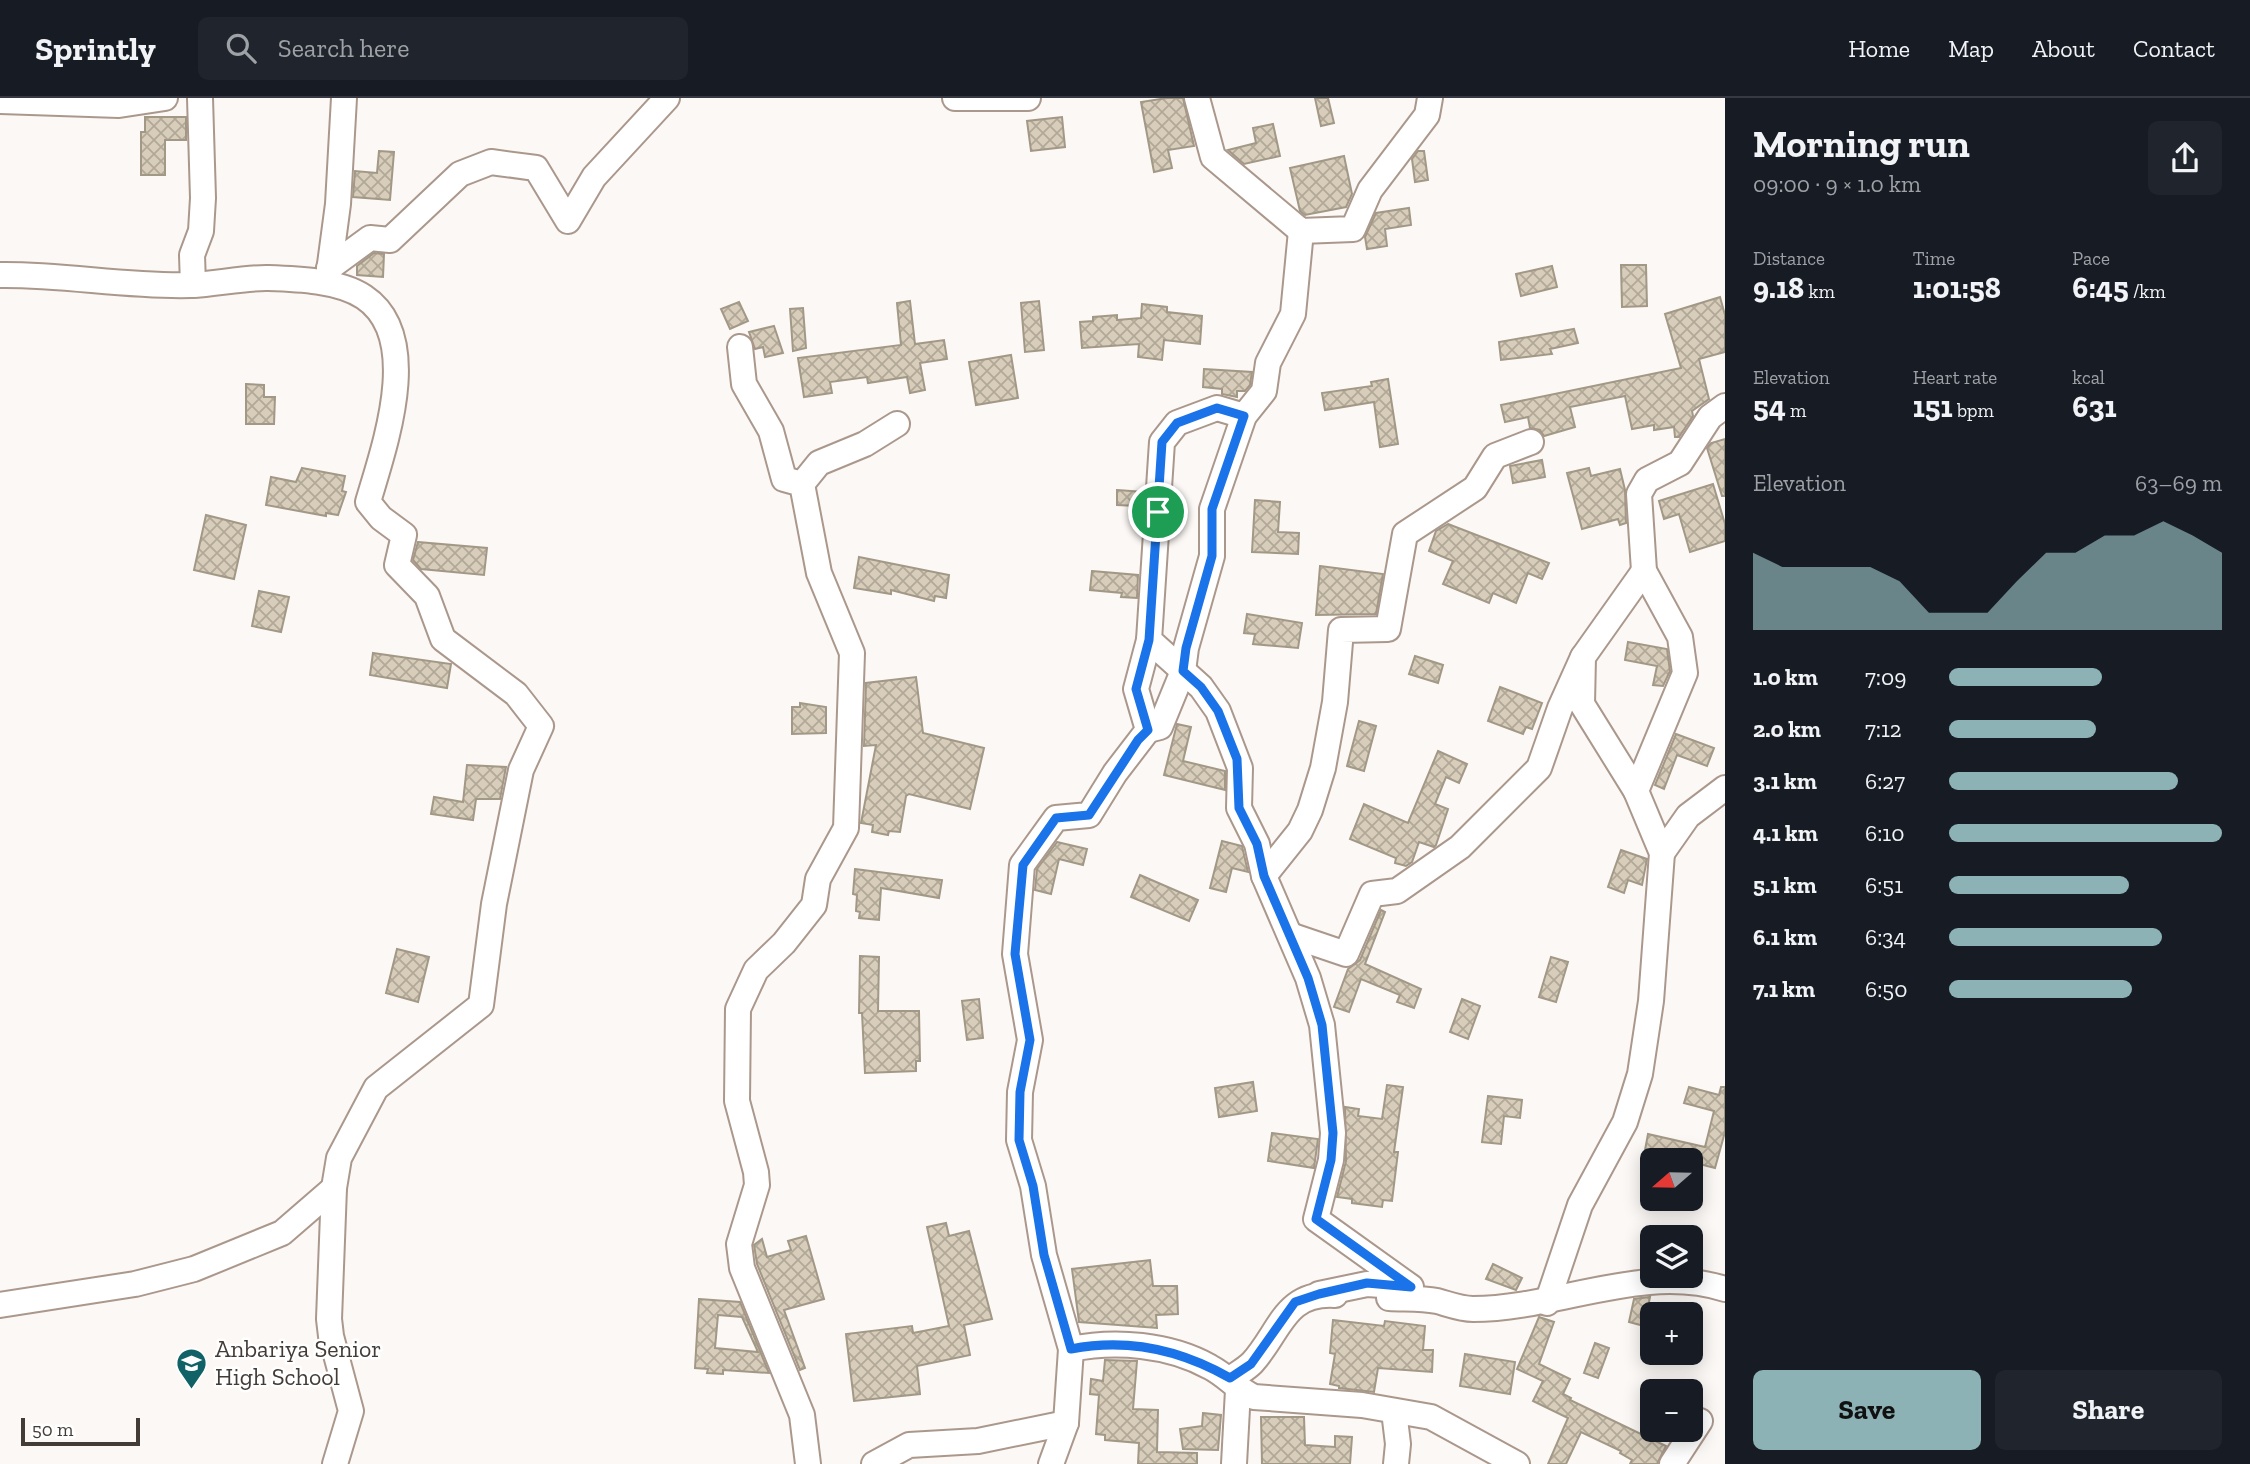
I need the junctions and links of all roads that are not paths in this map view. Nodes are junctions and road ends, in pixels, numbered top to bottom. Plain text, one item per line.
1 (165, 98) edge
2 (200, 98) edge
3 (344, 98) edge
4 (667, 98) edge
5 (1028, 98) edge
6 (1197, 98) edge
7 (1430, 98) edge
8 (955, 99) edge
9 (31, 100) edge
10 (0, 102) edge
11 (1301, 231) junction
12 (0, 275) edge
13 (328, 276) junction
14 (193, 285) junction
15 (740, 347) dead end
16 (1725, 406) edge
17 (1244, 416) junction
18 (897, 424) dead end
19 (1531, 442) dead end
20 (802, 484) junction
21 (1644, 571) junction
22 (1149, 640) junction
23 (1583, 657) junction
24 (1183, 671) junction
25 (1148, 730) junction
26 (1725, 788) edge
27 (1636, 791) junction
28 (1662, 853) junction
29 (1264, 876) junction
30 (1290, 934) junction
31 (334, 1188) junction
32 (1725, 1289) edge
33 (1319, 1294) junction
34 (1547, 1303) junction
35 (0, 1305) edge
36 (1071, 1349) junction
37 (1234, 1384) junction
38 (1394, 1411) junction
39 (1066, 1423) junction
40 (1686, 1442) edge
41 (335, 1464) edge
42 (808, 1464) edge
43 (874, 1464) edge
44 (1051, 1464) edge
45 (1234, 1464) edge
46 (1396, 1464) edge
47 (1517, 1464) edge
48 (1672, 1464) edge

1 - 9 street
2 - 14 street
3 - 13 street
4 - 13 street
5 - 8 street
6 - 11 street
7 - 11 street
9 - 10 street
11 - 17 street
12 - 14 street
13 - 14 street
13 - 31 street
15 - 20 street
16 - 21 street
17 - 22 street
17 - 24 street
18 - 20 street
19 - 29 street
20 - 42 street
21 - 23 street
21 - 27 street
22 - 24 street
22 - 25 street
23 - 27 street
23 - 30 street
24 - 25 street
24 - 29 street
25 - 36 street
26 - 28 street
27 - 28 street
28 - 34 street
29 - 30 street
30 - 33 street
31 - 35 street
31 - 41 street
32 - 34 street
33 - 34 street
33 - 37 street
36 - 37 street
36 - 39 street
37 - 38 street
37 - 45 street
38 - 46 street
38 - 47 street
39 - 43 street
39 - 44 street
40 - 48 street

